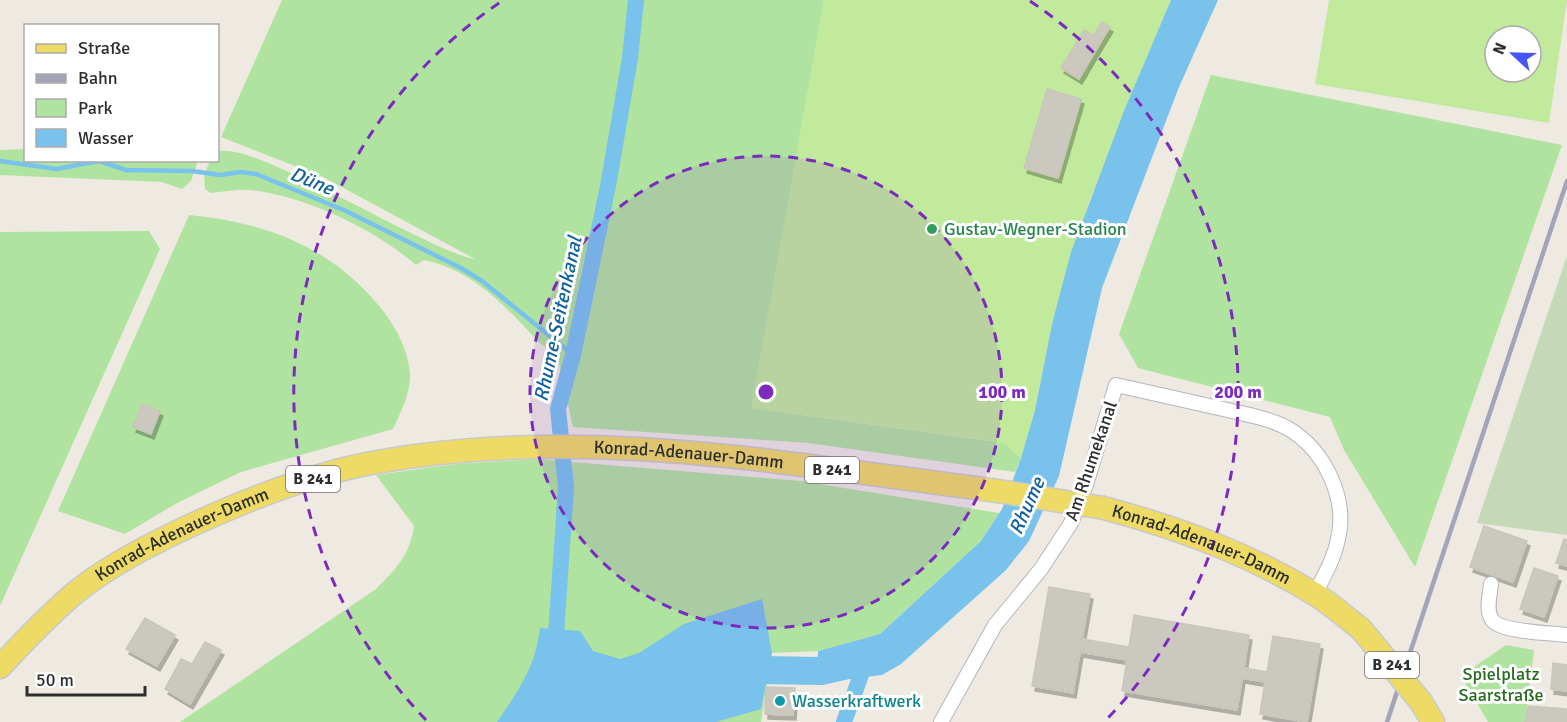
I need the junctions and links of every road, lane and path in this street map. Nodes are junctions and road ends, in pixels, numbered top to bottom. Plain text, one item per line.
1 (1491, 584) dead end
2 (1315, 594) junction
3 (1567, 635) edge
4 (26, 639) junction
5 (0, 647) edge
6 (0, 667) edge
7 (941, 722) edge
8 (1433, 722) edge

1 - 3 street
2 - 4 main road, Konrad-Adenauer-Damm / B 241, bridge
2 - 7 street, Am Rhumekanal
2 - 8 main road, Konrad-Adenauer-Damm / B 241, bridge
4 - 5 main road
4 - 6 main road, Konrad-Adenauer-Damm / B 241

